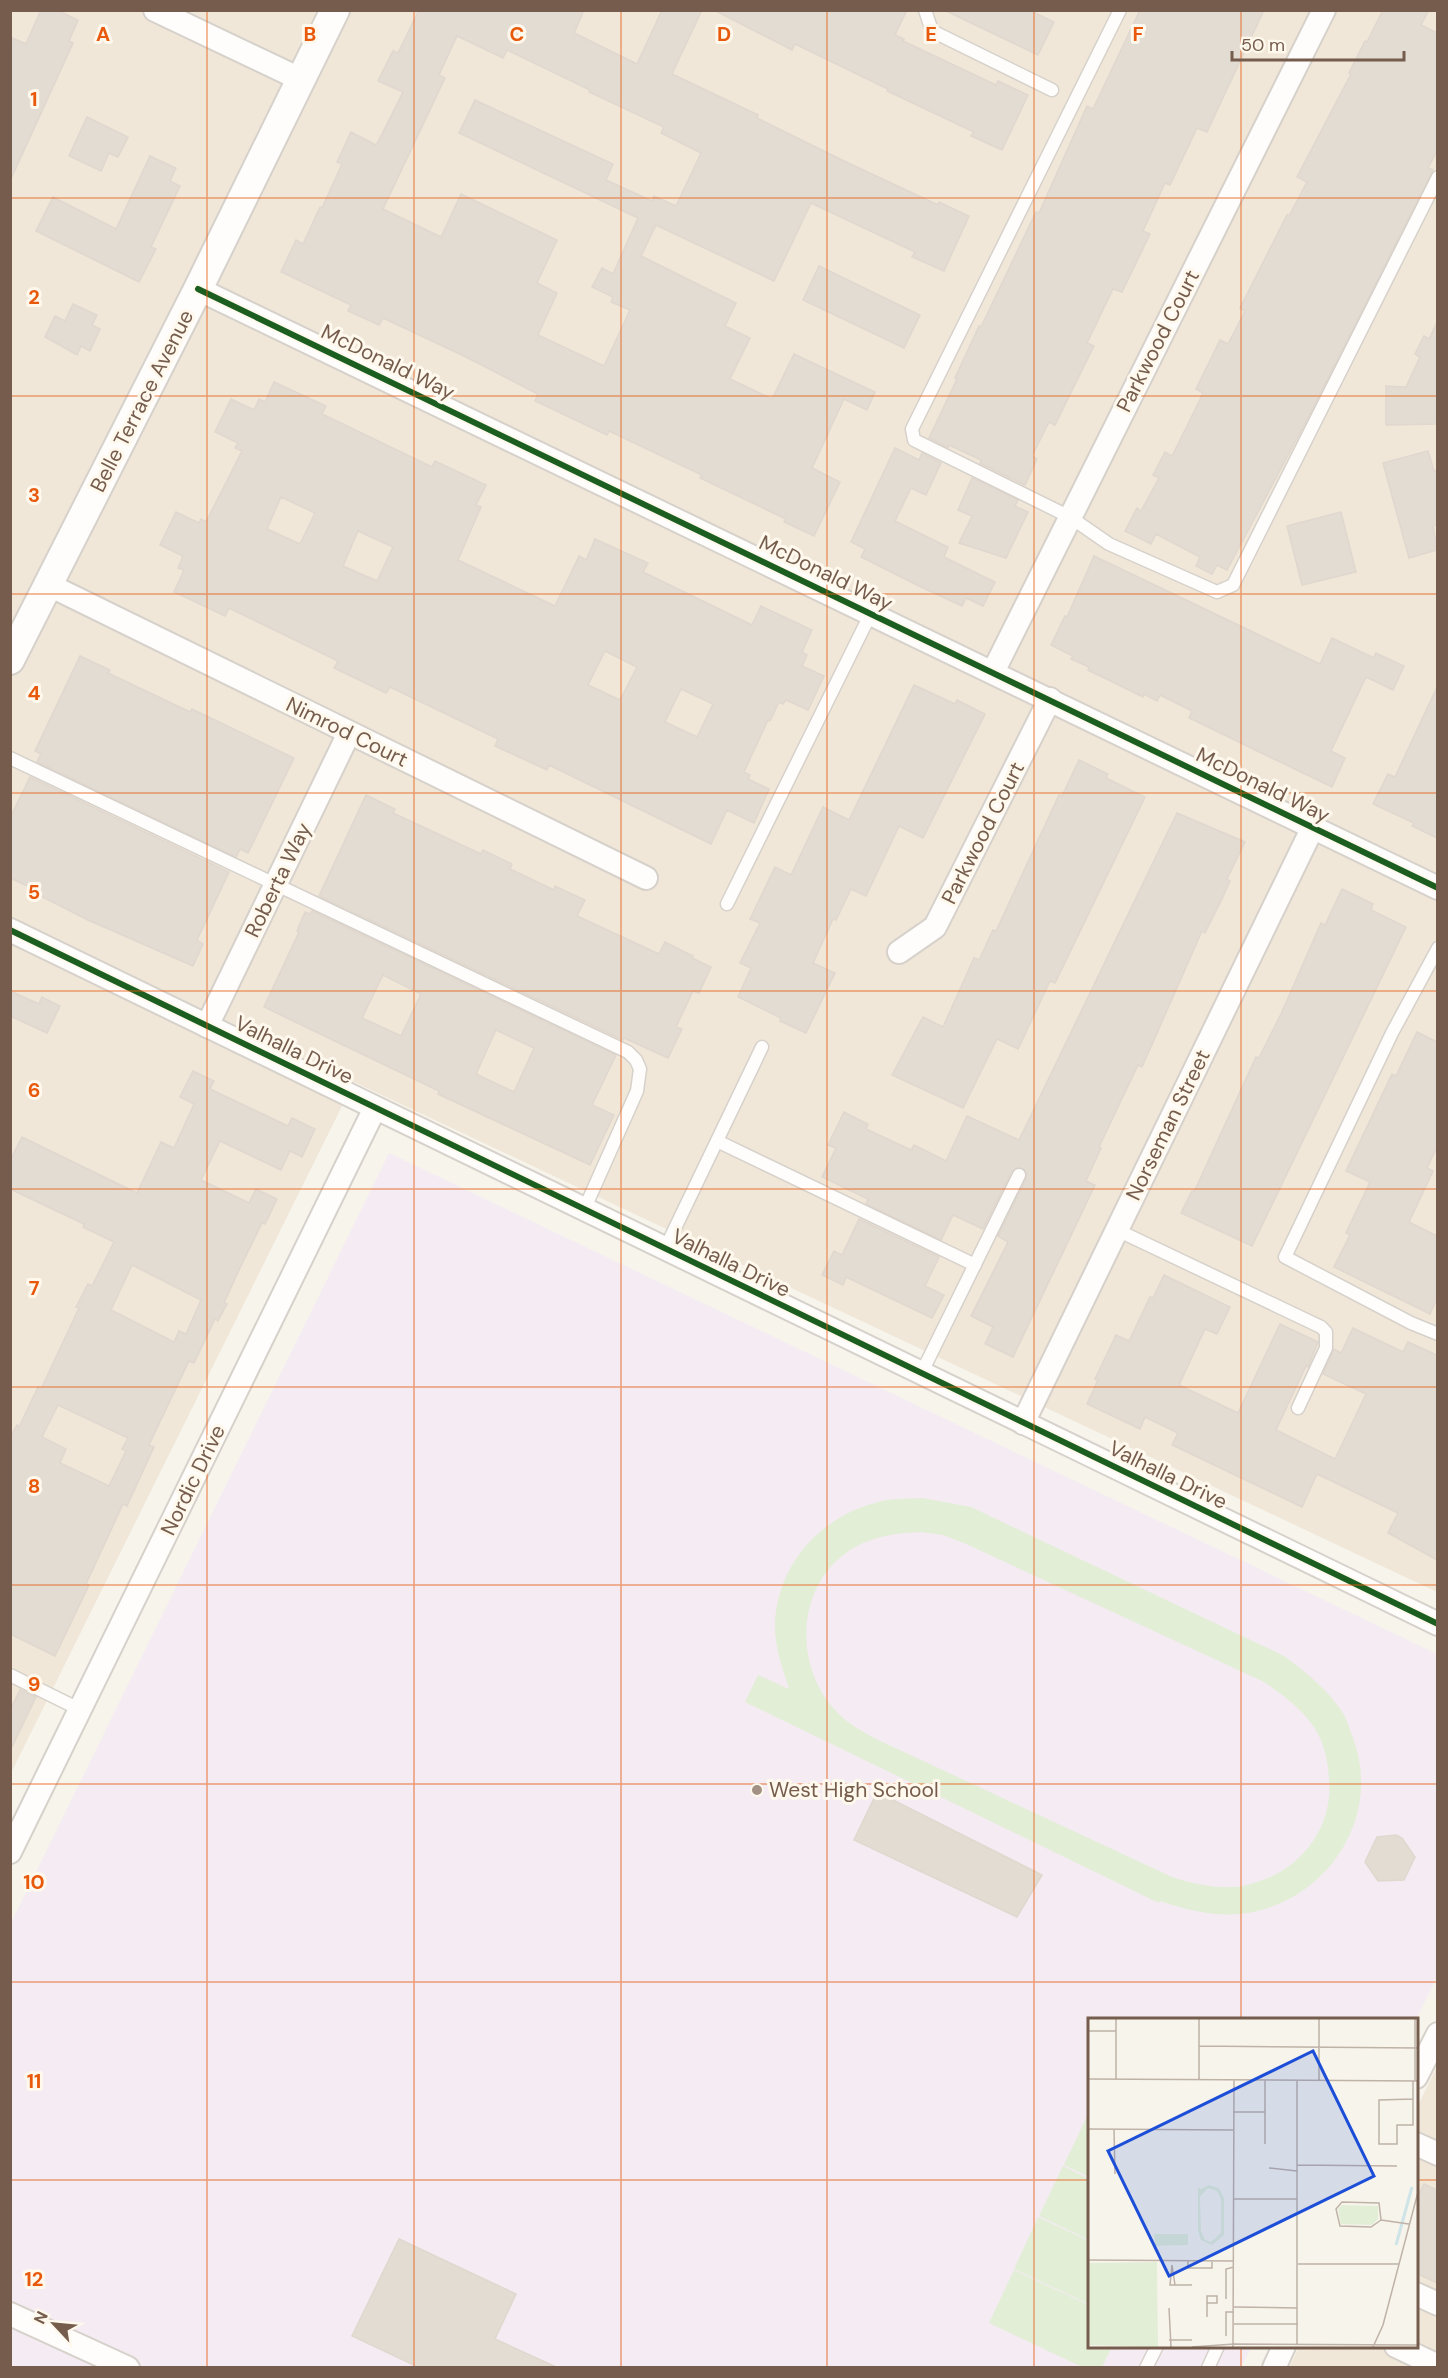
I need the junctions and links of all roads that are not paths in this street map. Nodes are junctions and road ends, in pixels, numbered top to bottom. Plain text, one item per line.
1 (155, 10) edge
2 (335, 10) edge
3 (925, 10) edge
4 (1120, 10) edge
5 (1324, 10) edge
6 (300, 79) junction
7 (1052, 90) dead end
8 (1437, 177) edge
9 (198, 289) junction
10 (1070, 517) junction
11 (49, 585) junction
12 (871, 613) junction
13 (10, 660) edge
14 (993, 672) junction
15 (1050, 699) junction
16 (349, 734) junction
17 (10, 758) edge
18 (1313, 827) junction
19 (646, 878) dead end
20 (276, 884) junction
21 (1437, 888) edge
22 (727, 904) dead end
23 (10, 930) edge
24 (1437, 948) edge
25 (899, 952) dead end
26 (207, 1026) junction
27 (762, 1047) dead end
28 (375, 1108) junction
29 (717, 1141) junction
30 (1018, 1175) dead end
31 (584, 1209) junction
32 (1117, 1230) junction
33 (665, 1249) junction
34 (975, 1265) junction
35 (1437, 1334) edge
36 (921, 1374) junction
37 (1298, 1408) dead end
38 (1023, 1423) junction
39 (1437, 1624) edge
40 (10, 1675) edge
41 (81, 1710) junction
42 (10, 1852) edge
43 (1437, 2034) edge
44 (1418, 2073) edge
45 (1418, 2145) edge
46 (1437, 2154) edge
47 (1418, 2295) edge
48 (1437, 2304) edge
49 (10, 2314) edge
50 (1155, 2348) edge
51 (1217, 2348) edge
52 (1283, 2348) edge
53 (1400, 2348) edge
54 (1437, 2366) edge
55 (129, 2367) edge
56 (1146, 2367) edge
57 (1208, 2367) edge
58 (1274, 2367) edge

1 - 6 street
2 - 6 street, Belle Terrace Avenue
3 - 7 lane
4 - 10 lane
5 - 10 street, Parkwood Court
6 - 9 street, Belle Terrace Avenue
8 - 10 lane
9 - 11 street, Belle Terrace Avenue
9 - 12 street, McDonald Way
10 - 14 street, Parkwood Court
11 - 13 street, Belle Terrace Avenue
11 - 16 street, Nimrod Court
12 - 14 street, McDonald Way
12 - 22 lane
14 - 15 street, McDonald Way
15 - 18 street, McDonald Way
15 - 25 street, Parkwood Court
16 - 19 street, Nimrod Court
16 - 20 street, Roberta Way
17 - 20 lane
18 - 21 street, McDonald Way
18 - 32 street, Norseman Street
20 - 26 street, Roberta Way
20 - 31 lane
23 - 26 street, Valhalla Drive
24 - 35 lane
26 - 28 street, Valhalla Drive
27 - 29 lane
28 - 31 street, Valhalla Drive
28 - 41 street, Nordic Drive
29 - 33 lane
29 - 34 lane
30 - 34 lane
31 - 33 street, Valhalla Drive
32 - 37 lane
32 - 38 street, Norseman Street
33 - 36 street, Valhalla Drive
34 - 36 lane
36 - 38 street, Valhalla Drive
38 - 39 street, Valhalla Drive
40 - 41 lane
41 - 42 street, Nordic Drive
43 - 44 street
45 - 46 street
47 - 48 street
49 - 55 street
50 - 56 lane
51 - 57 lane
52 - 58 street
53 - 54 street

